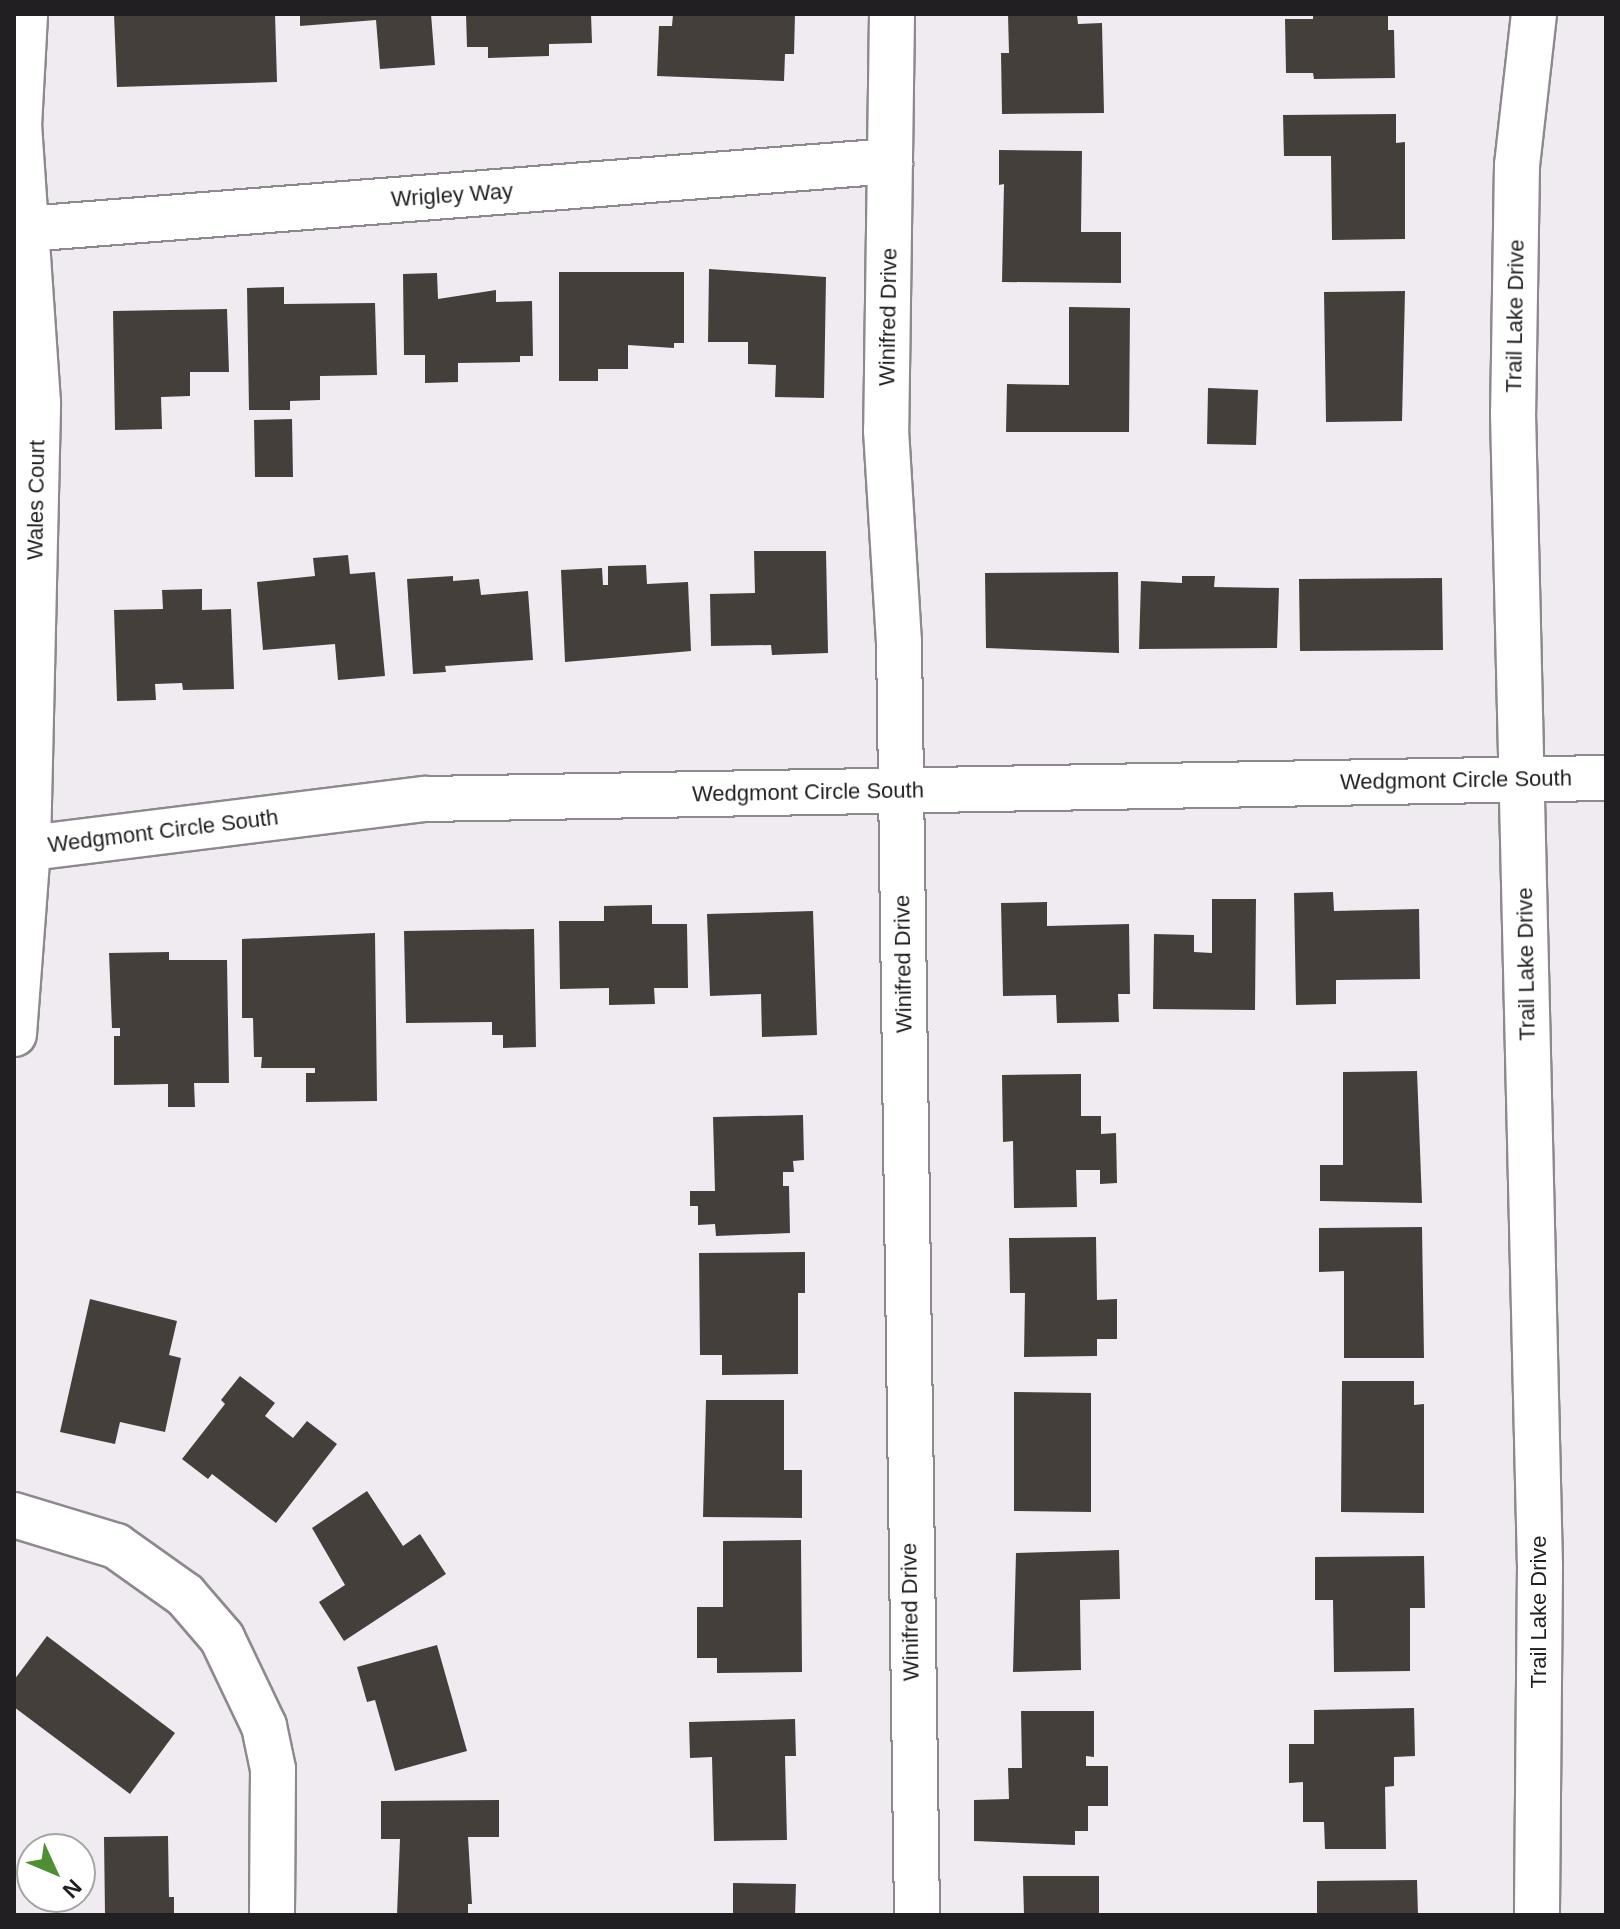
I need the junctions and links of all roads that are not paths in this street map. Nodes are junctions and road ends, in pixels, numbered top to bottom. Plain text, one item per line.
1 (25, 14) edge
2 (892, 14) edge
3 (1534, 14) edge
4 (890, 161) junction
5 (20, 229) edge
6 (1606, 778) edge
7 (1521, 779) junction
8 (902, 791) junction
9 (21, 849) edge
10 (14, 1034) edge
11 (14, 1515) edge
12 (272, 1915) edge
13 (917, 1915) edge
14 (1537, 1915) edge

1 - 5 street, Wales Court
2 - 4 street, Winifred Drive
3 - 7 street, Trail Lake Drive
4 - 5 street, Wrigley Way
4 - 8 street, Winifred Drive
5 - 9 street, Wales Court
6 - 7 street, Wedgmont Circle South
7 - 8 street, Wedgmont Circle South
7 - 14 street, Trail Lake Drive
8 - 9 street, Wedgmont Circle South
8 - 13 street, Winifred Drive
9 - 10 street, Wales Court
11 - 12 street

